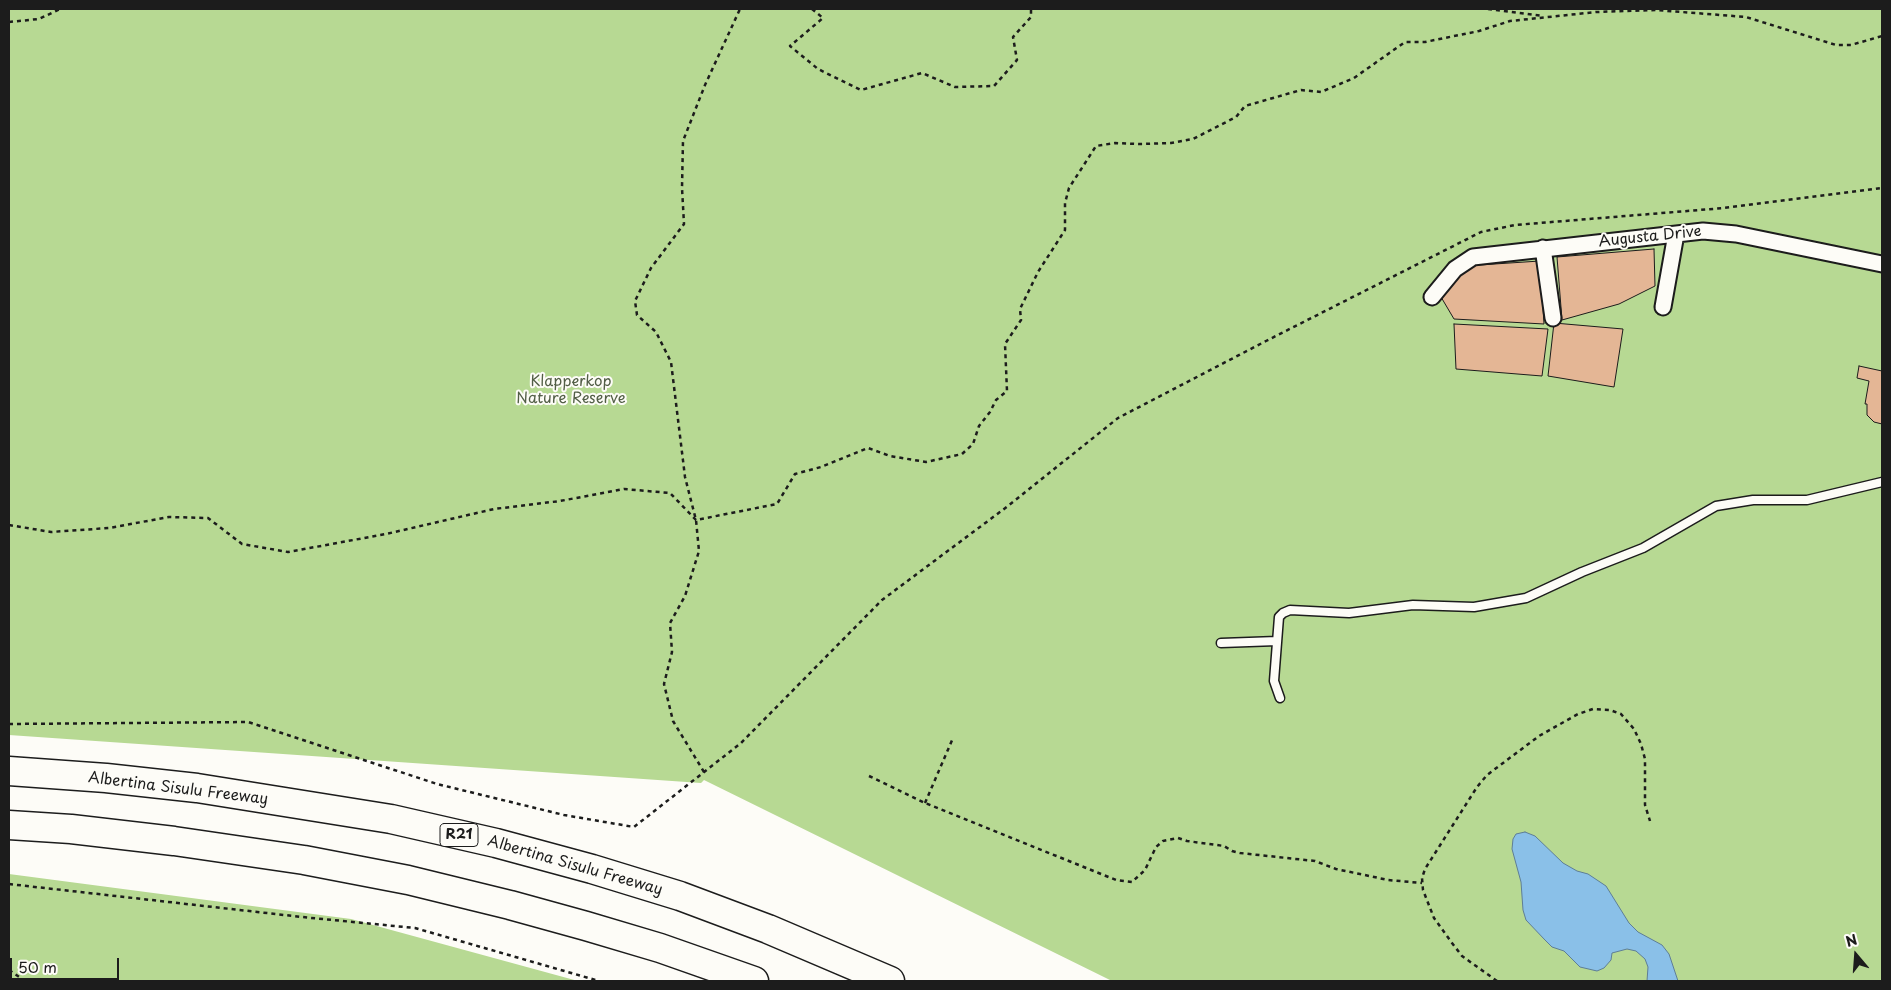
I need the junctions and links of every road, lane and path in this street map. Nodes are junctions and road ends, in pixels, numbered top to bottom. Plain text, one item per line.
1 (60, 9) edge
2 (740, 9) edge
3 (812, 9) edge
4 (1031, 9) edge
5 (1488, 9) edge
6 (1547, 16) junction
7 (9, 22) edge
8 (1882, 36) edge
9 (1882, 188) edge
10 (1676, 234) junction
11 (1544, 248) junction
12 (1882, 264) edge
13 (1432, 297) dead end
14 (1663, 307) dead end
15 (1553, 318) dead end
16 (1882, 482) edge
17 (696, 520) junction
18 (9, 525) edge
19 (1277, 641) junction
20 (1221, 643) dead end
21 (1280, 698) dead end
22 (9, 724) edge
23 (953, 738) dead end
24 (9, 771) edge
25 (704, 772) junction
26 (868, 776) dead end
27 (925, 803) junction
28 (1650, 821) dead end
29 (9, 825) edge
30 (1422, 883) junction
31 (9, 884) edge
32 (9, 970) edge
33 (25, 981) edge
34 (600, 981) edge
35 (754, 981) edge
36 (890, 981) edge
37 (1497, 981) edge

1 - 7 path
2 - 17 path
3 - 4 path
5 - 6 path
6 - 8 path
6 - 17 path
9 - 25 path
10 - 11 street, Augusta Drive
10 - 12 street, Augusta Drive
10 - 14 street
11 - 13 street, Augusta Drive
11 - 15 street
16 - 19 lane
17 - 18 path
17 - 25 path
19 - 20 lane
19 - 21 lane
22 - 25 path
23 - 27 path
24 - 36 highway, Albertina Sisulu Freeway / R21
26 - 27 path
27 - 30 path
28 - 30 path
29 - 35 highway
30 - 37 path
31 - 34 path
32 - 33 path

